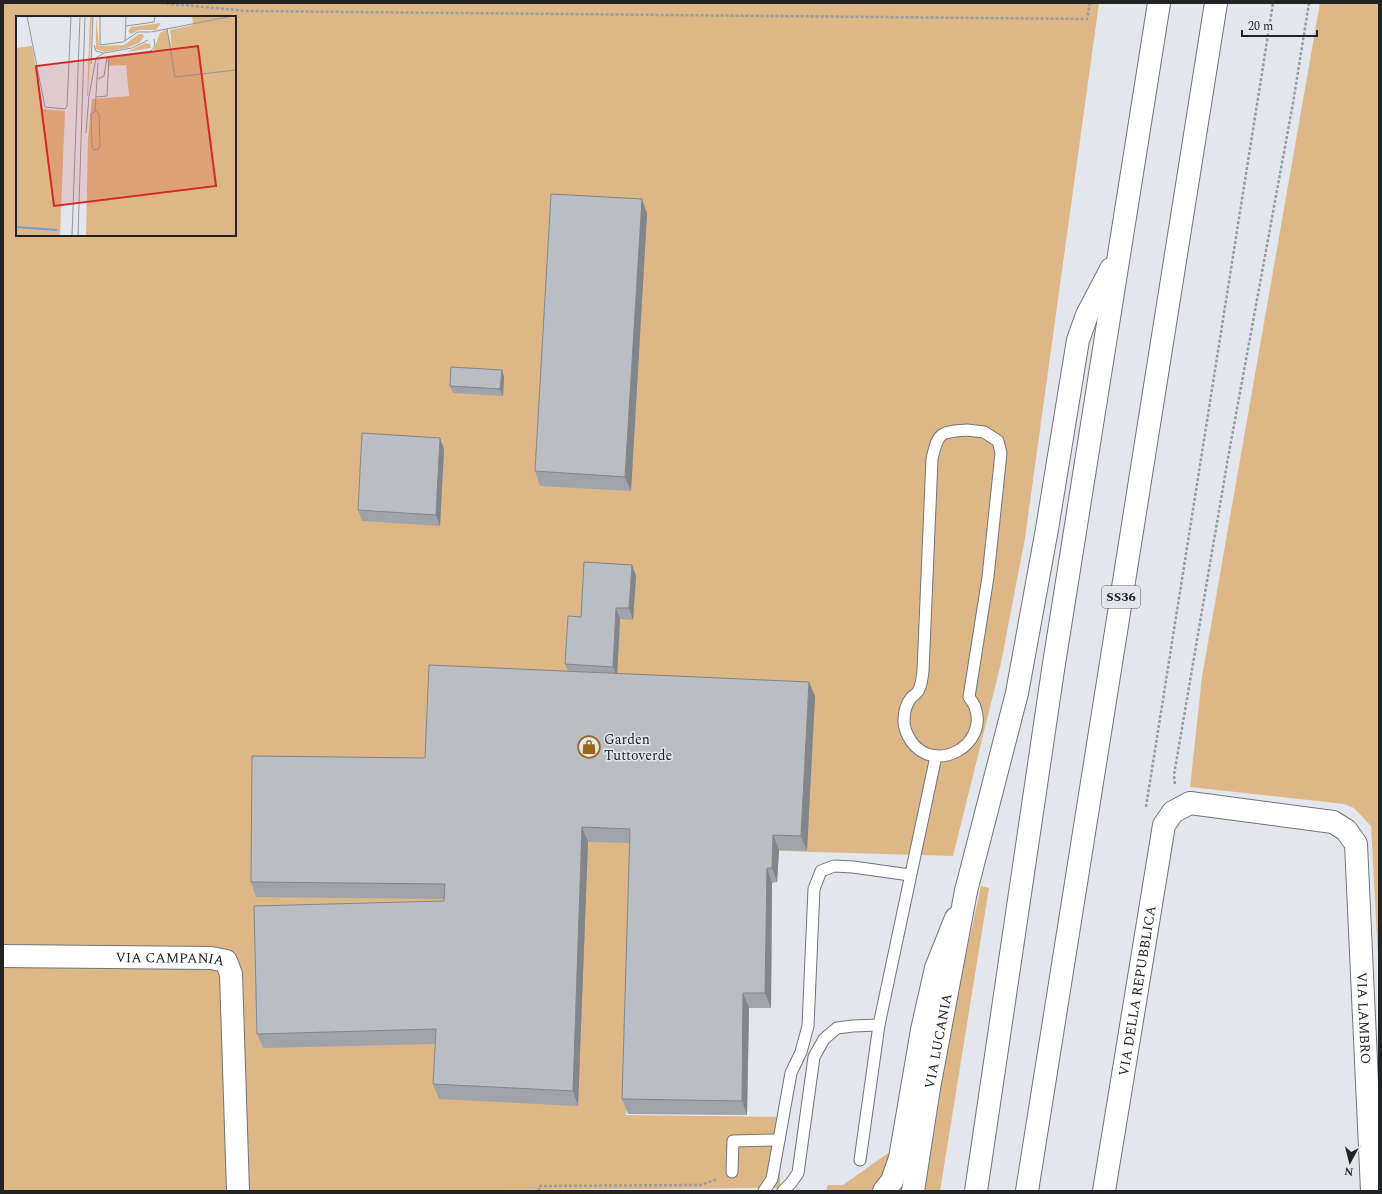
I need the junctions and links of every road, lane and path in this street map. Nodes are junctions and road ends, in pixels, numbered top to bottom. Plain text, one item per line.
1 (161, 3) edge
2 (1090, 3) edge
3 (1159, 3) edge
4 (1216, 3) edge
5 (1273, 3) edge
6 (1309, 3) edge
7 (1124, 228) junction
8 (936, 756) junction
9 (1190, 803) junction
10 (1145, 815) dead end
11 (910, 875) junction
12 (966, 891) junction
13 (3, 956) edge
14 (879, 1025) junction
15 (779, 1140) junction
16 (860, 1160) dead end
17 (732, 1172) joint
18 (238, 1191) edge
19 (539, 1191) edge
20 (764, 1191) edge
21 (783, 1191) edge
22 (884, 1191) edge
23 (913, 1191) edge
24 (976, 1191) edge
25 (1027, 1191) edge
26 (1104, 1191) edge
27 (1372, 1191) edge

1 - 2 path
3 - 7 main road
4 - 25 main road, SS36
5 - 10 path
6 - 9 path
7 - 12 main road
7 - 24 main road
8 - 8 lane
8 - 11 lane
9 - 26 main road, VIA DELLA REPUBBLICA
9 - 27 main road, VIA LAMBRO
11 - 14 lane
11 - 15 lane
12 - 22 main road
12 - 23 main road, VIA LUCANIA
13 - 18 main road, VIA CAMPANIA
14 - 16 lane
14 - 21 lane
15 - 17 lane
15 - 20 lane
17 - 19 path

